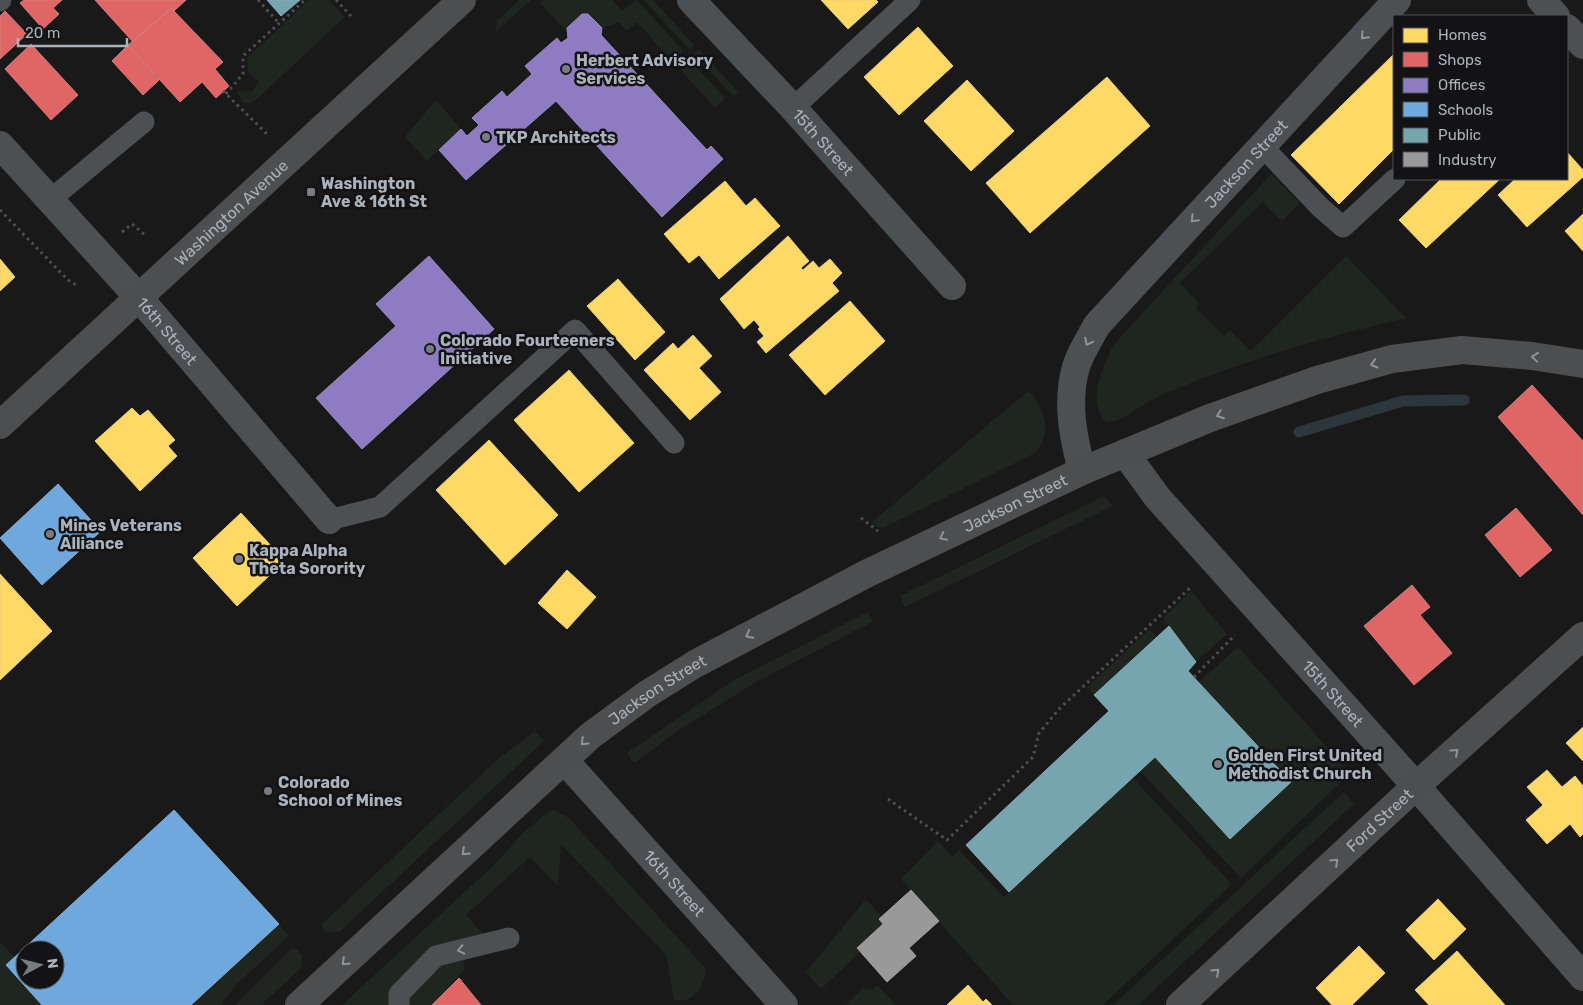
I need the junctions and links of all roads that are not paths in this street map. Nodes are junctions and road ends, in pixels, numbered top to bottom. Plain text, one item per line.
1 (462, 0) edge
2 (691, 0) edge
3 (910, 0) edge
4 (1397, 0) edge
5 (1541, 0) edge
6 (1555, 15) edge
7 (1568, 29) edge
8 (1583, 45) edge
9 (793, 108) junction
10 (144, 122) dead end
11 (0, 145) edge
12 (1262, 146) junction
13 (1394, 180) edge
14 (51, 198) junction
15 (952, 286) dead end
16 (140, 298) junction
17 (1583, 364) edge
18 (0, 425) edge
19 (674, 443) dead end
20 (1125, 453) junction
21 (1082, 471) junction
22 (329, 520) joint
23 (1583, 636) edge
24 (564, 761) junction
25 (1416, 786) junction
26 (509, 938) dead end
27 (1583, 977) edge
28 (299, 1005) edge
29 (399, 1005) edge
30 (784, 1005) edge
31 (1180, 1005) edge

1 - 16 main road, Washington Avenue
2 - 9 street, 15th Street
3 - 9 lane
4 -> 12 street, Jackson Street
5 - 6 street
7 - 8 street
9 - 15 street, 15th Street
10 - 14 lane
11 - 14 street, 16th Street
12 - 13 lane
12 -> 21 street, Jackson Street
14 - 16 street, 16th Street
16 - 18 main road, Washington Avenue
16 - 22 street, 16th Street
17 -> 20 main road, Jackson Street
19 - 22 lane
20 - 21 main road, Jackson Street
20 - 25 street, 15th Street
21 -> 24 main road, Jackson Street
25 -> 23 main road, Ford Street
24 -> 28 main road, Jackson Street
24 - 30 street, 16th Street
25 - 27 street, 15th Street
31 -> 25 main road, Ford Street
26 -> 29 lane

